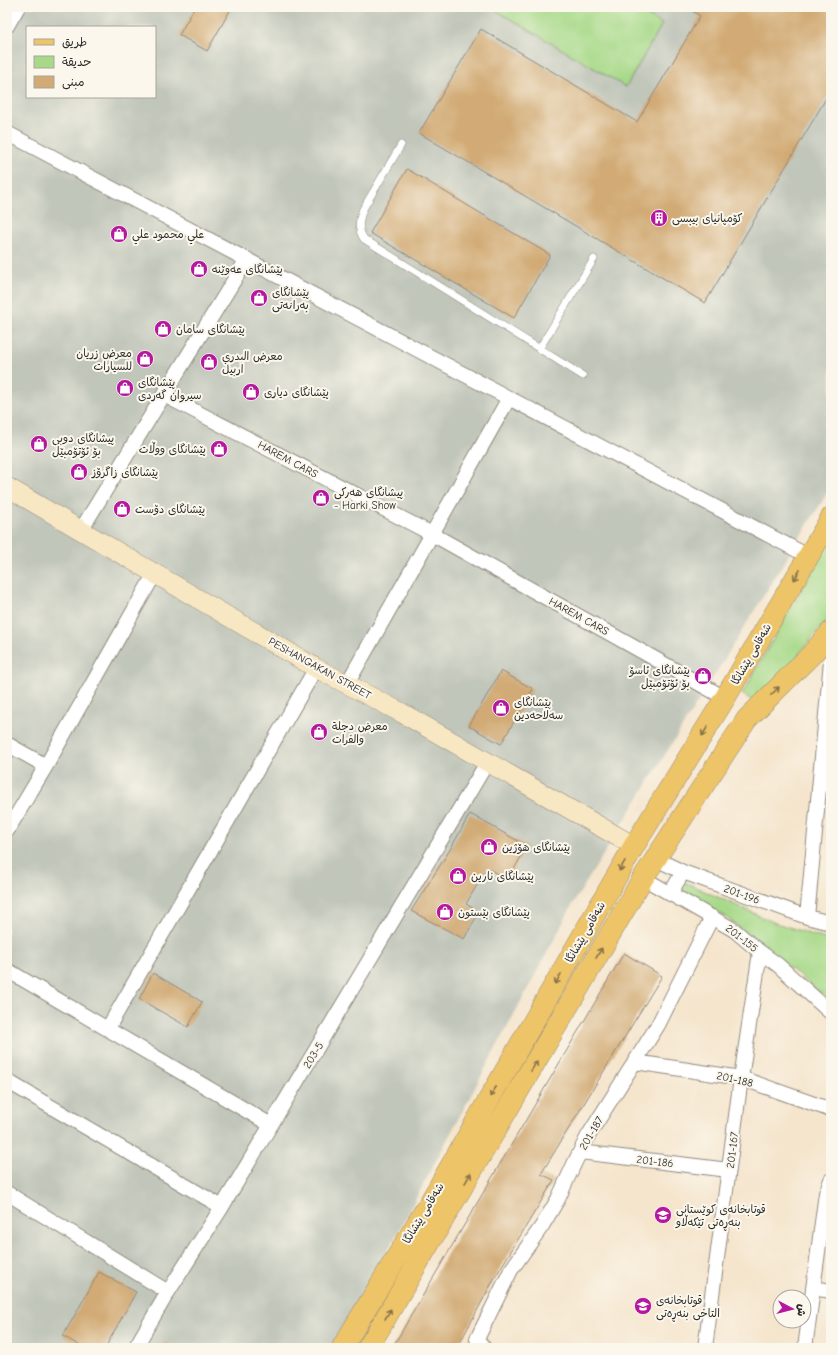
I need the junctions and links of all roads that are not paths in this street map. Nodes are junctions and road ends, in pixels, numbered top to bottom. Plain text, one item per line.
1 (18, 7) edge
2 (8, 22) edge
3 (7, 133) edge
4 (401, 145) dead end
5 (594, 259) dead end
6 (246, 260) junction
7 (540, 349) junction
8 (583, 376) dead end
9 (164, 395) junction
10 (509, 398) junction
11 (7, 487) edge
12 (831, 518) edge
13 (81, 530) junction
14 (432, 534) junction
15 (808, 556) junction
16 (155, 573) junction
17 (831, 632) edge
18 (821, 656) edge
19 (831, 661) edge
20 (316, 668) junction
21 (347, 684) junction
22 (725, 698) junction
23 (747, 719) junction
24 (7, 744) edge
25 (488, 761) junction
26 (46, 766) junction
27 (7, 831) edge
28 (634, 846) junction
29 (656, 858) junction
30 (683, 872) junction
31 (642, 878) junction
32 (670, 894) junction
33 (712, 917) junction
34 (807, 918) junction
35 (831, 924) edge
36 (760, 952) junction
37 (7, 970) edge
38 (831, 1013) edge
39 (108, 1028) junction
40 (635, 1062) junction
41 (741, 1078) junction
42 (7, 1081) edge
43 (831, 1110) edge
44 (271, 1125) junction
45 (580, 1152) junction
46 (729, 1170) junction
47 (831, 1180) edge
48 (7, 1193) edge
49 (433, 1197) junction
50 (222, 1207) junction
51 (452, 1207) junction
52 (813, 1288) junction
53 (831, 1291) edge
54 (168, 1292) junction
55 (477, 1345) edge
56 (136, 1348) edge
57 (342, 1348) edge
58 (368, 1348) edge
59 (705, 1348) edge
60 (805, 1348) edge

1 - 2 street
3 - 6 street
4 - 7 lane
5 - 7 lane
6 - 9 street
6 - 10 street
7 - 8 lane
9 - 13 street
9 - 14 street, HAREM CARS
10 - 14 street
10 - 15 street
11 - 13 street, PESHANGAKAN STREET
12 - 15 main road, شەقامی پێشانگا
13 - 16 street, PESHANGAKAN STREET
14 - 21 street
14 - 22 street, HAREM CARS
15 -> 22 main road, شەقامی پێشانگا
16 - 20 street, PESHANGAKAN STREET
16 - 26 street
17 - 18 main road, شەقامی پێشانگا
23 -> 18 main road, شەقامی پێشانگا
19 - 34 street
20 - 21 street, PESHANGAKAN STREET
20 - 39 street
21 - 25 street, PESHANGAKAN STREET
22 - 23 main road
22 -> 28 main road, شەقامی پێشانگا
23 - 29 main road, شەقامی پێشانگا
24 - 26 street
25 - 28 street, PESHANGAKAN STREET
25 - 44 street, 203-5
26 - 27 street
28 -> 49 main road, شەقامی پێشانگا
29 - 30 street, 201-196
29 - 31 main road, شەقامی پێشانگا
30 - 32 street
30 - 34 street, 201-196
31 - 32 street, 201-155
51 -> 31 main road, شەقامی پێشانگا
32 - 33 street, 201-155
33 - 36 street, 201-155
33 - 40 street, 201-187
34 - 35 street, 201-196
36 - 38 street, 201-155
36 - 41 street, 201-167
37 - 39 street
39 - 44 street
40 - 41 street, 201-188
40 - 45 street, 201-187
41 - 43 street, 201-188
41 - 46 street, 201-167
42 - 50 street
44 - 50 street, 203-5
45 - 46 street, 201-186
45 - 55 street, 201-187
46 - 59 street, 201-167
47 - 52 street
48 - 54 street
49 - 51 main road
49 - 57 main road, شەقامی پێشانگا
50 - 54 street, 203-5
58 -> 51 main road, شەقامی پێشانگا
52 - 53 street
52 - 60 street
54 - 56 street, 203-5

